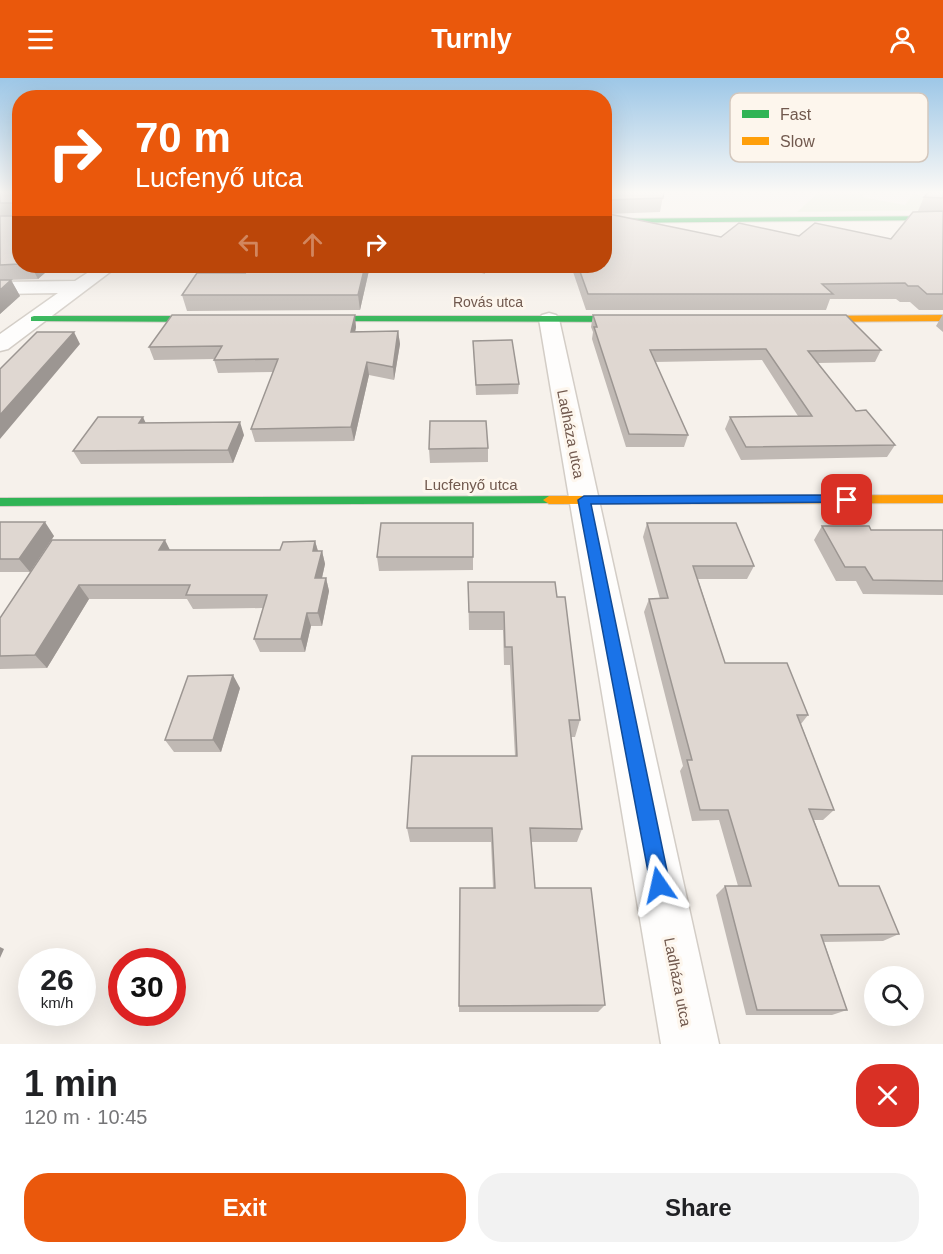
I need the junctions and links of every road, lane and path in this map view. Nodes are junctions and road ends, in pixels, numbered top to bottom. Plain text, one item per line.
1 (99, 273) edge
2 (79, 287) junction
3 (0, 288) edge
4 (943, 318) edge
5 (34, 319) junction
6 (231, 319) edge
7 (302, 319) edge
8 (549, 319) junction
9 (657, 319) edge
10 (788, 319) edge
11 (0, 344) edge
12 (943, 499) edge
13 (584, 500) junction
14 (0, 502) edge
15 (690, 1044) edge

1 - 2 street
2 - 3 street
2 - 5 street
4 - 10 street
5 - 6 street
5 - 11 street
7 - 8 street, Rovás utca
8 - 9 street, Rovás utca
8 - 13 street, Ladháza utca
12 - 13 street, Lucfenyő utca
13 - 14 street, Lucfenyő utca
13 - 15 street, Ladháza utca

